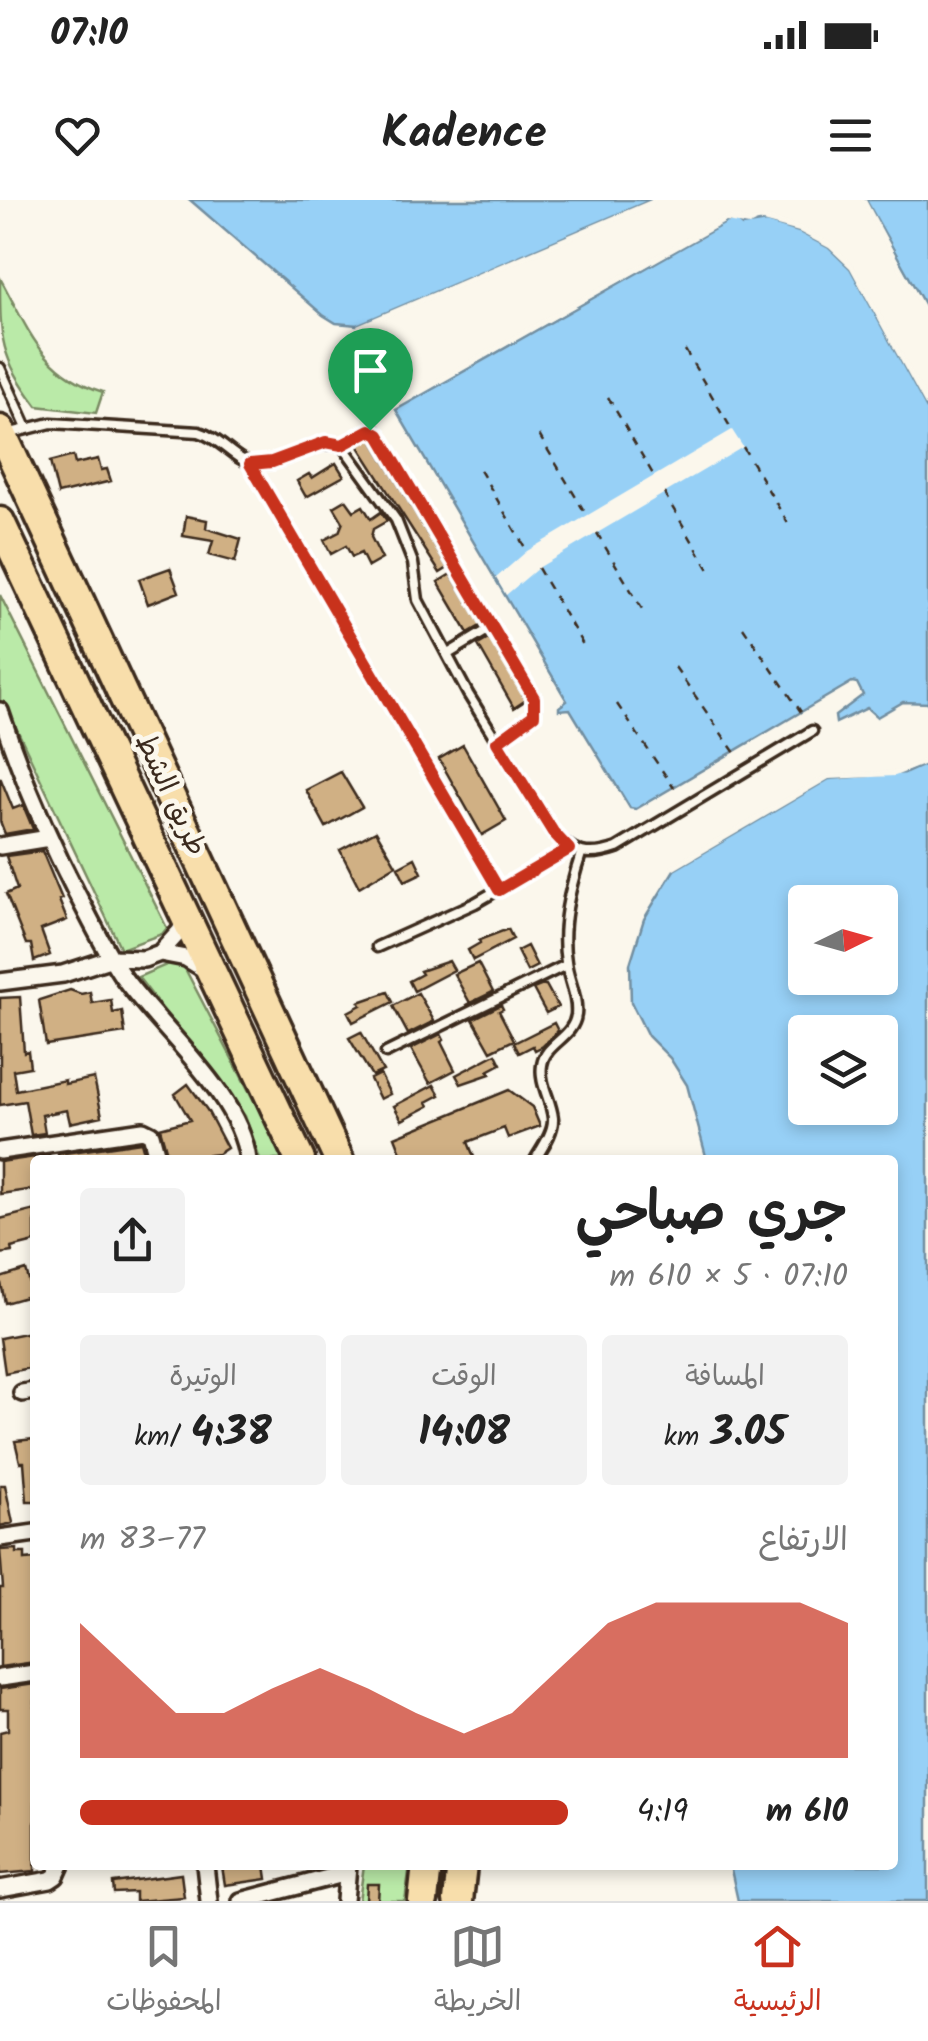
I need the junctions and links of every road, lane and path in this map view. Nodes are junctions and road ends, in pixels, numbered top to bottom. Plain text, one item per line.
1 (684, 350) dead end
2 (0, 368) edge
3 (608, 396) dead end
4 (732, 430) dead end
5 (10, 431) edge
6 (539, 435) dead end
7 (342, 445) junction
8 (742, 447) dead end
9 (250, 464) junction
10 (480, 470) dead end
11 (654, 476) dead end
12 (664, 493) dead end
13 (586, 516) dead end
14 (0, 522) edge
15 (790, 527) dead end
16 (597, 533) dead end
17 (527, 551) dead end
18 (538, 568) dead end
19 (711, 573) dead end
20 (644, 614) dead end
21 (743, 627) dead end
22 (491, 628) junction
23 (586, 650) dead end
24 (448, 654) junction
25 (674, 667) dead end
26 (616, 704) dead end
27 (0, 712) edge
28 (801, 712) dead end
29 (812, 730) dead end
30 (497, 742) junction
31 (735, 753) dead end
32 (674, 788) dead end
33 (48, 838) junction
34 (0, 846) edge
35 (569, 849) junction
36 (581, 854) junction
37 (499, 890) junction
38 (186, 916) junction
39 (377, 947) dead end
40 (160, 953) junction
41 (112, 958) junction
42 (144, 960) junction
43 (566, 965) junction
44 (216, 981) junction
45 (0, 982) edge
46 (129, 984) junction
47 (386, 1053) dead end
48 (0, 1151) edge
49 (157, 1155) edge
50 (246, 1155) edge
51 (298, 1155) edge
52 (336, 1155) edge
53 (537, 1155) edge
54 (30, 1534) edge
55 (0, 1538) edge
56 (30, 1674) edge
57 (0, 1678) edge
58 (58, 1870) edge
59 (206, 1870) edge
60 (345, 1870) edge
61 (348, 1870) edge
62 (426, 1870) edge
63 (461, 1870) edge
64 (0, 1890) edge
65 (209, 1901) edge
66 (241, 1901) edge
67 (344, 1901) edge
68 (423, 1901) edge
69 (458, 1901) edge

1 - 4 path
2 - 5 lane
3 - 11 path
5 - 9 lane
5 - 52 highway, طريق الشط
6 - 13 path
7 - 9 lane
7 - 22 lane
7 - 24 lane
8 - 15 path
9 - 37 lane
10 - 17 path
12 - 19 path
14 - 38 highway, طريق الشط
16 - 20 path
18 - 23 path
21 - 28 path
22 - 24 lane
22 - 30 lane
24 - 30 lane
25 - 31 path
26 - 32 path
27 - 33 street
29 - 36 lane
30 - 35 lane
33 - 34 street
33 - 41 street
35 - 36 lane
35 - 37 lane
36 - 43 lane
37 - 39 lane
38 - 40 street
38 - 44 highway, طريق الشط
40 - 42 street
40 - 44 street
41 - 42 street
41 - 45 street
41 - 46 street
42 - 46 street
43 - 47 lane
43 - 53 lane
44 - 51 highway, طريق الشط
46 - 50 street
48 - 49 street
54 - 55 street
56 - 57 street
58 - 64 street
59 - 65 street
60 - 66 street
61 - 67 street
62 - 68 highway
63 - 69 highway

